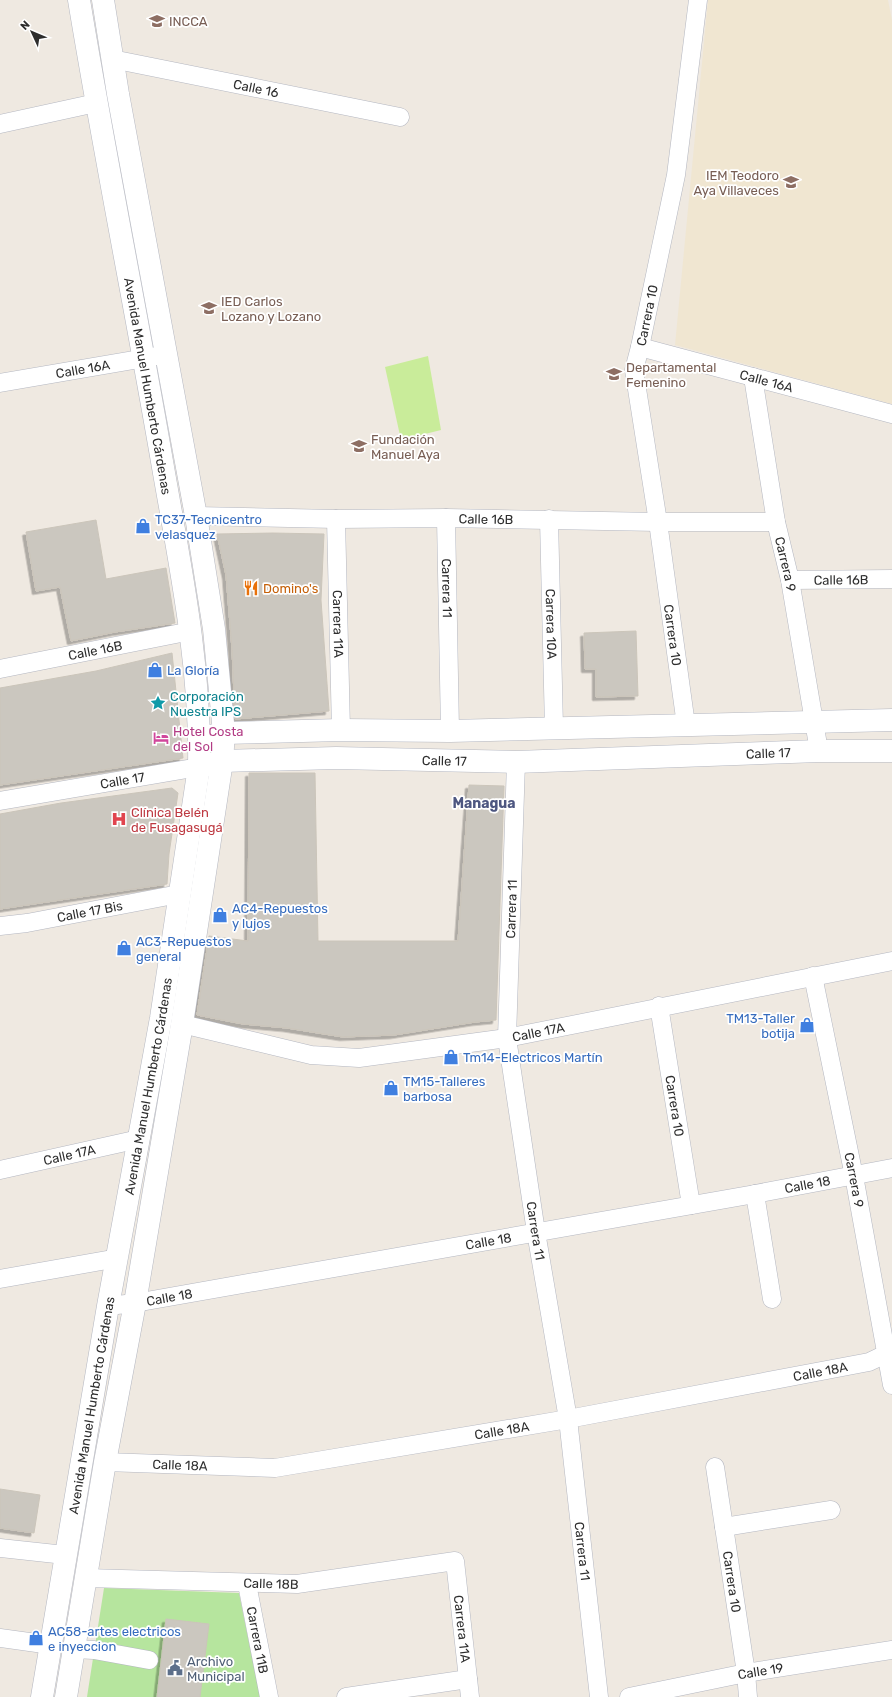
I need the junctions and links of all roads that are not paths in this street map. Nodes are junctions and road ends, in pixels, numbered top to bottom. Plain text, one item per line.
1 (79, 0) edge
2 (103, 0) edge
3 (698, 0) edge
4 (112, 59) junction
5 (96, 103) junction
6 (400, 117) dead end
7 (0, 124) edge
8 (640, 347) junction
9 (166, 355) junction
10 (144, 359) junction
11 (752, 377) junction
12 (0, 383) edge
13 (892, 414) edge
14 (196, 516) junction
15 (446, 518) junction
16 (336, 519) junction
17 (549, 519) junction
18 (658, 522) junction
19 (776, 522) junction
20 (892, 579) edge
21 (790, 580) junction
22 (191, 631) junction
23 (0, 669) edge
24 (892, 720) edge
25 (815, 721) junction
26 (686, 726) junction
27 (554, 728) junction
28 (341, 730) junction
29 (450, 731) junction
30 (224, 733) junction
31 (200, 739) junction
32 (819, 751) junction
33 (892, 751) edge
34 (222, 761) junction
35 (516, 762) junction
36 (199, 767) junction
37 (0, 800) edge
38 (179, 894) junction
39 (0, 926) edge
40 (892, 961) edge
41 (813, 976) junction
42 (659, 1006) junction
43 (182, 1024) junction
44 (507, 1038) junction
45 (139, 1139) junction
46 (892, 1168) edge
47 (0, 1170) edge
48 (854, 1176) junction
49 (755, 1194) junction
50 (691, 1205) junction
51 (536, 1232) junction
52 (118, 1258) junction
53 (0, 1279) edge
54 (772, 1299) dead end
55 (135, 1303) junction
56 (108, 1306) junction
57 (889, 1352) edge
58 (892, 1385) edge
59 (568, 1419) junction
60 (105, 1462) junction
61 (716, 1467) dead end
62 (831, 1510) dead end
63 (724, 1527) junction
64 (0, 1548) edge
65 (66, 1555) junction
66 (455, 1561) joint
67 (86, 1578) junction
68 (247, 1584) junction
69 (0, 1638) edge
70 (51, 1645) junction
71 (74, 1649) junction
72 (892, 1650) edge
73 (149, 1660) dead end
74 (746, 1673) junction
75 (468, 1679) junction
76 (42, 1697) edge
77 (66, 1697) edge
78 (269, 1697) edge
79 (346, 1697) edge
80 (470, 1697) edge
81 (599, 1697) edge
82 (629, 1697) edge
83 (748, 1697) edge

1 - 5 main road, Avenida Manuel Humberto Cárdenas
2 - 4 main road, Avenida Manuel Humberto Cárdenas
3 - 8 street, Carrera 10
4 - 6 street, Calle 16
4 - 9 main road, Avenida Manuel Humberto Cárdenas
5 - 7 street
5 - 10 main road, Avenida Manuel Humberto Cárdenas
8 - 11 street, Calle 16A
8 - 18 street, Carrera 10
9 - 10 street, Calle 16A
9 - 14 main road, Avenida Manuel Humberto Cárdenas
10 - 12 street, Calle 16A
10 - 22 main road, Avenida Manuel Humberto Cárdenas
11 - 13 street, Calle 16A
11 - 19 street, Carrera 9
14 - 16 street, Calle 16B
14 - 30 main road, Avenida Manuel Humberto Cárdenas
15 - 16 street, Calle 16B
15 - 17 street, Calle 16B
15 - 29 street, Carrera 11
16 - 28 street, Carrera 11A
17 - 18 street, Calle 16B
17 - 27 street, Carrera 10A
18 - 19 street, Calle 16B
18 - 26 street, Carrera 10
19 - 21 street, Carrera 9
20 - 21 street, Calle 16B
21 - 25 street, Carrera 9
22 - 23 street, Calle 16B
22 - 31 main road, Avenida Manuel Humberto Cárdenas
24 - 25 main road
25 - 26 main road
25 - 32 street, Carrera 9
26 - 27 main road
27 - 29 main road
28 - 29 main road
28 - 30 main road
30 - 31 main road
30 - 34 main road, Avenida Manuel Humberto Cárdenas
31 - 36 main road, Avenida Manuel Humberto Cárdenas
32 - 33 main road, Calle 17
32 - 35 main road, Calle 17
34 - 35 main road, Calle 17
34 - 36 main road, Calle 17
34 - 43 main road, Avenida Manuel Humberto Cárdenas
35 - 44 street, Carrera 11
36 - 37 street, Calle 17
36 - 38 main road, Avenida Manuel Humberto Cárdenas
38 - 39 street, Calle 17 Bis
38 - 45 main road, Avenida Manuel Humberto Cárdenas
40 - 41 street, Calle 17A
41 - 42 street, Calle 17A
41 - 48 street, Carrera 9
42 - 44 street, Calle 17A
42 - 50 street, Carrera 10
43 - 44 street, Calle 17A
43 - 55 main road, Avenida Manuel Humberto Cárdenas
44 - 51 street, Carrera 11
45 - 47 street, Calle 17A
45 - 52 main road, Avenida Manuel Humberto Cárdenas
46 - 48 street, Calle 18
48 - 49 street, Calle 18
48 - 57 street, Carrera 9
49 - 50 street, Calle 18
49 - 54 street
50 - 51 street, Calle 18
51 - 55 street, Calle 18
51 - 59 street, Carrera 11
52 - 53 street
52 - 56 main road, Avenida Manuel Humberto Cárdenas
55 - 56 street, Calle 18
55 - 60 main road, Avenida Manuel Humberto Cárdenas
56 - 65 main road, Avenida Manuel Humberto Cárdenas
57 - 58 street, Carrera 9
57 - 59 street, Calle 18A
59 - 60 street, Calle 18A
59 - 81 street, Carrera 11
60 - 67 main road, Avenida Manuel Humberto Cárdenas
61 - 63 street, Carrera 10
62 - 63 street
63 - 74 street, Carrera 10
64 - 65 street
65 - 70 main road, Avenida Manuel Humberto Cárdenas
66 - 68 street, Calle 18B
66 - 75 street, Carrera 11A
67 - 68 street, Calle 18B
67 - 71 main road, Avenida Manuel Humberto Cárdenas
68 - 78 street, Carrera 11B
69 - 70 street
70 - 76 main road, Avenida Manuel Humberto Cárdenas
71 - 73 street
71 - 77 main road, Avenida Manuel Humberto Cárdenas
72 - 74 street, Calle 19
74 - 82 street, Calle 19
74 - 83 street, Carrera 10
75 - 79 street
75 - 80 street, Carrera 11A

